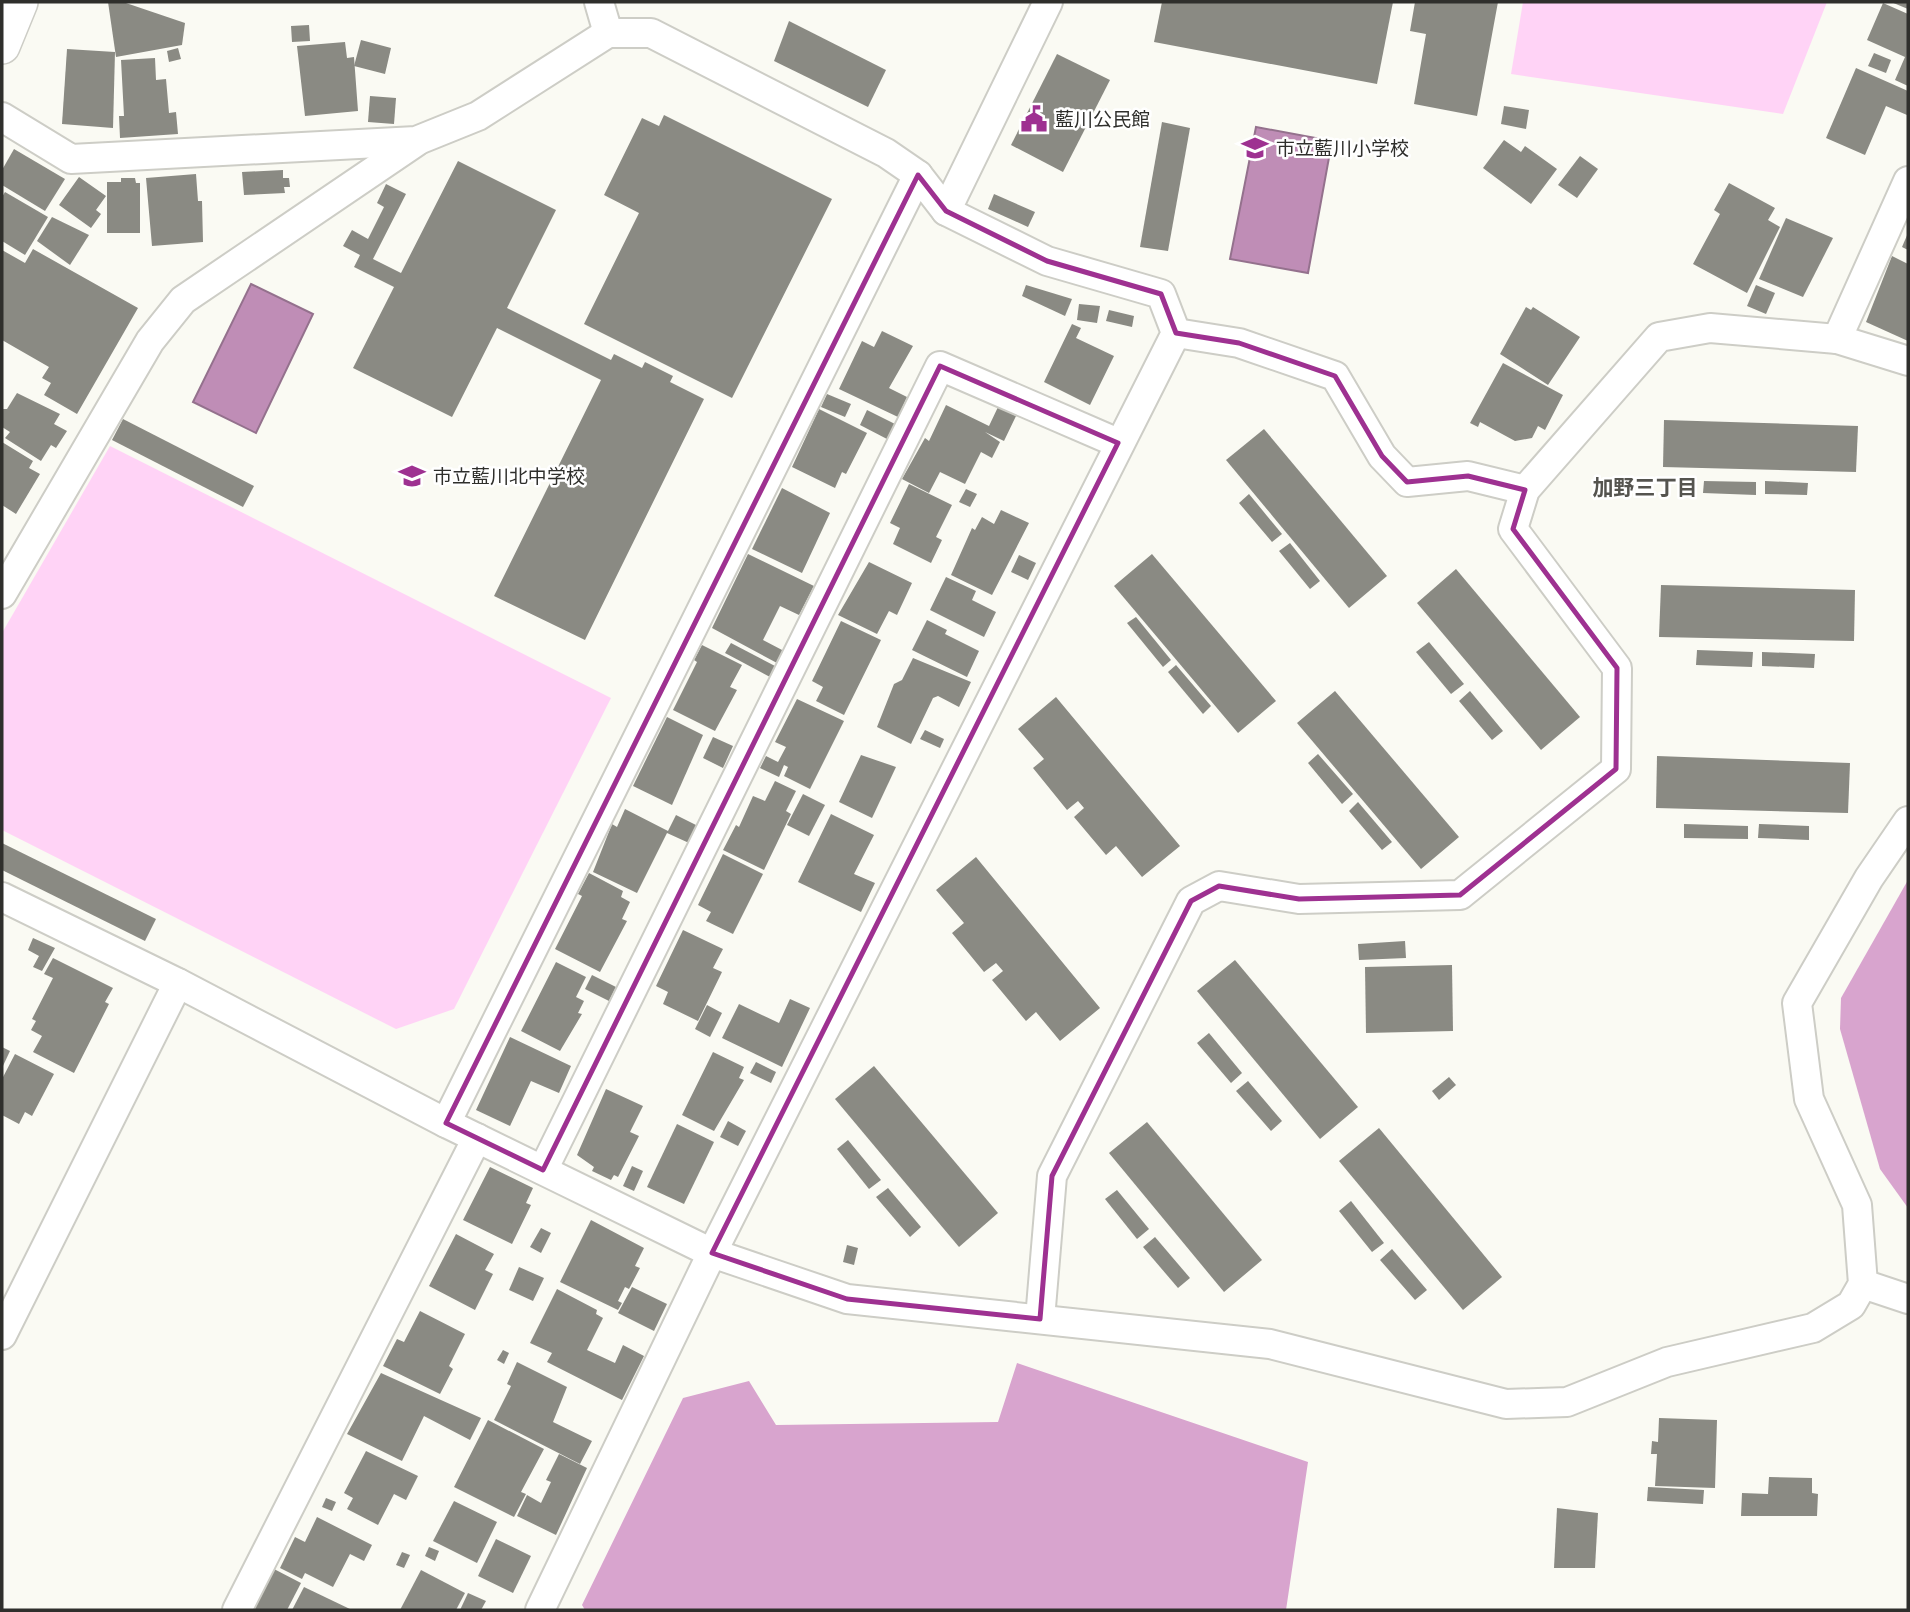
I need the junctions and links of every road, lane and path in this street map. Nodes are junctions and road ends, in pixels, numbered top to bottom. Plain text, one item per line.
1 (20, 2) edge
2 (599, 2) edge
3 (1048, 2) edge
4 (608, 33) junction
5 (2, 46) edge
6 (2, 117) edge
7 (416, 141) junction
8 (918, 175) junction
9 (1908, 181) edge
10 (946, 211) junction
11 (1176, 333) junction
12 (1837, 339) junction
13 (1908, 361) edge
14 (1118, 443) junction
15 (1525, 489) junction
16 (2, 594) edge
17 (1908, 821) edge
18 (2, 897) edge
19 (178, 984) junction
20 (446, 1123) junction
21 (477, 1138) junction
22 (543, 1170) junction
23 (712, 1253) junction
24 (1863, 1284) junction
25 (1908, 1299) edge
26 (1040, 1319) junction
27 (2, 1335) edge
28 (237, 1610) edge
29 (540, 1610) edge

1 - 5 street
2 - 4 street
3 - 10 street
4 - 7 street
4 - 8 street
6 - 7 street
7 - 16 street
8 - 10 street
8 - 20 street
9 - 12 street
10 - 11 street
11 - 14 street
11 - 15 street
12 - 13 street
12 - 15 street
14 - 22 street
14 - 23 street
15 - 26 street
17 - 24 street
18 - 19 street
19 - 20 street
19 - 27 street
20 - 21 street
21 - 22 street
21 - 28 street
22 - 23 street
23 - 26 street
23 - 29 street
24 - 25 street
24 - 26 street

